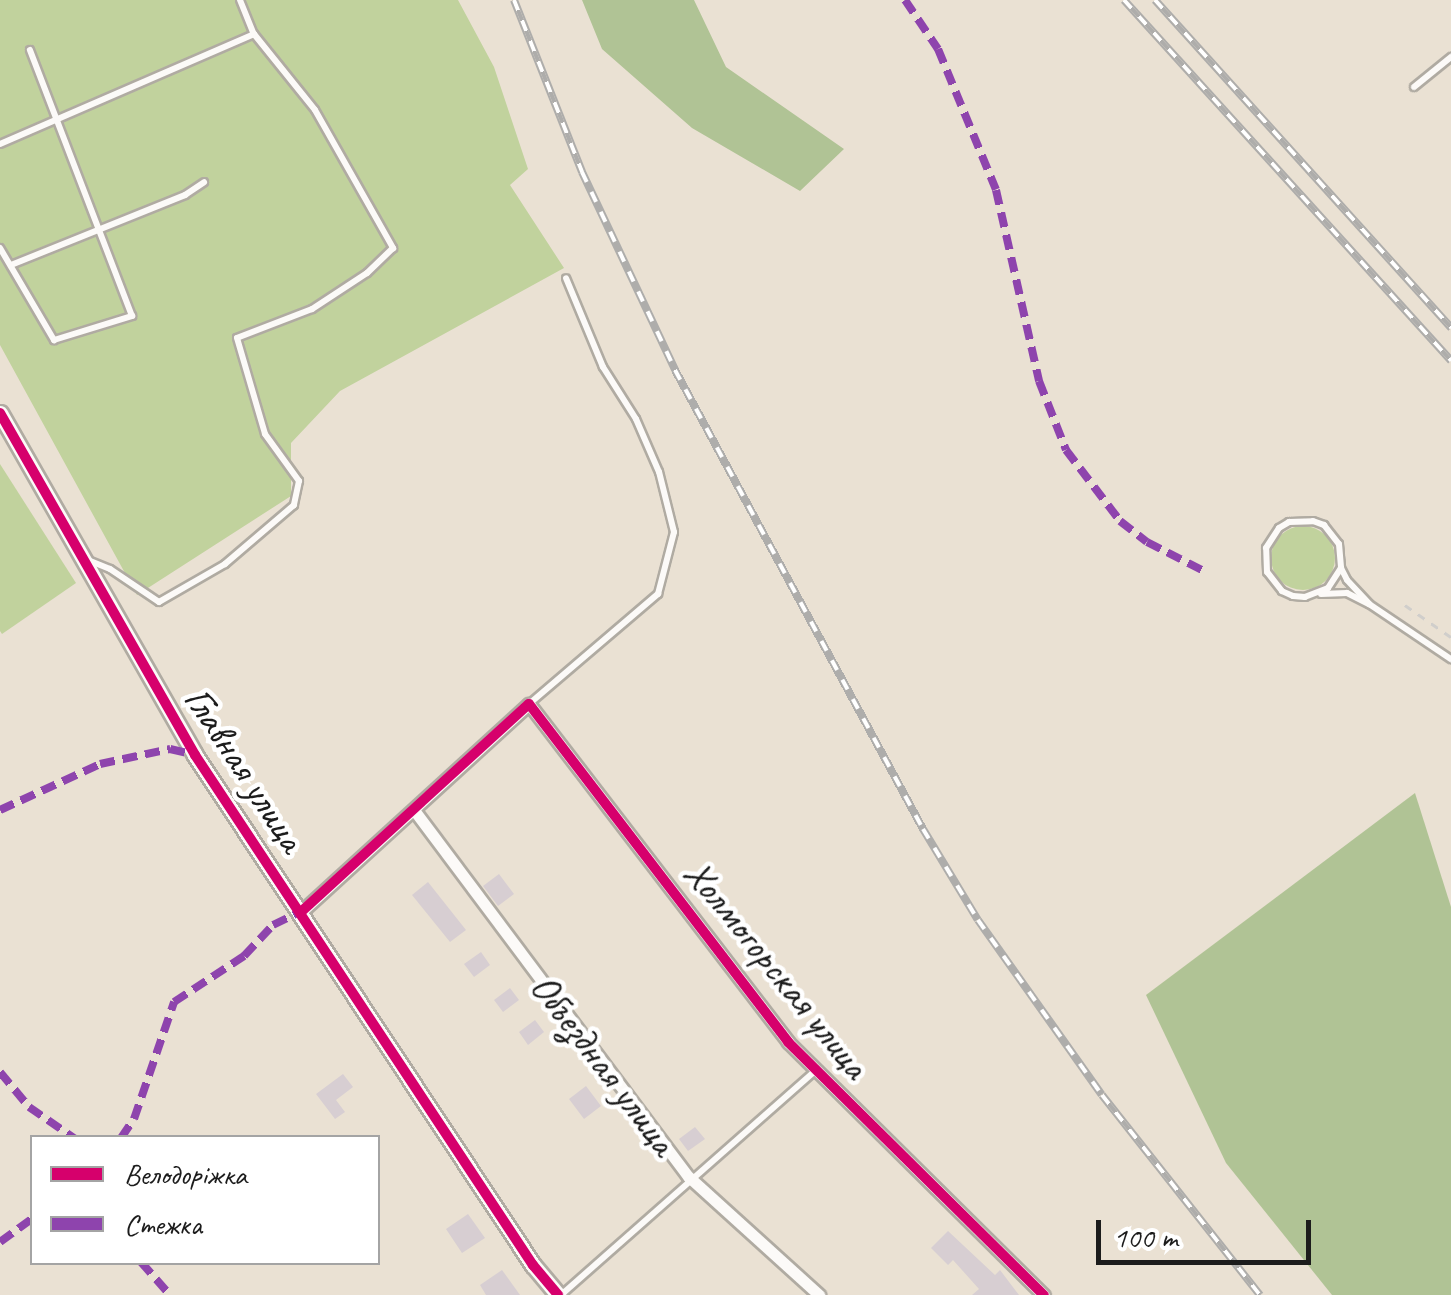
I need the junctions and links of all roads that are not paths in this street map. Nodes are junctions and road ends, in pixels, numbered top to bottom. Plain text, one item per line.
1 (240, 0) edge
2 (254, 34) junction
3 (30, 50) dead end
4 (1451, 57) edge
5 (1414, 87) dead end
6 (59, 118) junction
7 (0, 144) edge
8 (204, 182) dead end
9 (98, 230) junction
10 (0, 248) edge
11 (11, 265) junction
12 (566, 278) dead end
13 (0, 413) edge
14 (82, 558) junction
15 (1341, 568) junction
16 (1317, 594) junction
17 (1369, 604) junction
18 (1451, 658) edge
19 (529, 704) junction
20 (414, 810) junction
21 (302, 910) junction
22 (815, 1071) junction
23 (689, 1177) junction
24 (560, 1295) edge
25 (819, 1295) edge
26 (1044, 1295) edge

1 - 2 lane
2 - 6 lane
2 - 14 lane
3 - 6 lane
4 - 5 lane
6 - 7 lane
6 - 9 lane
8 - 9 lane
9 - 11 lane
9 - 11 lane
10 - 11 lane
12 - 19 lane
13 - 14 street, Главная улица
14 - 21 street, Главная улица
15 - 16 lane
15 - 16 lane
15 - 17 lane
16 - 17 lane
17 - 18 lane
19 - 20 street
19 - 22 street, Холмогорская улица
20 - 21 street
20 - 23 street, Объездная улица
21 - 24 street, Главная улица
22 - 23 lane
22 - 26 street, Холмогорская улица
23 - 24 lane
23 - 25 street, Объездная улица

